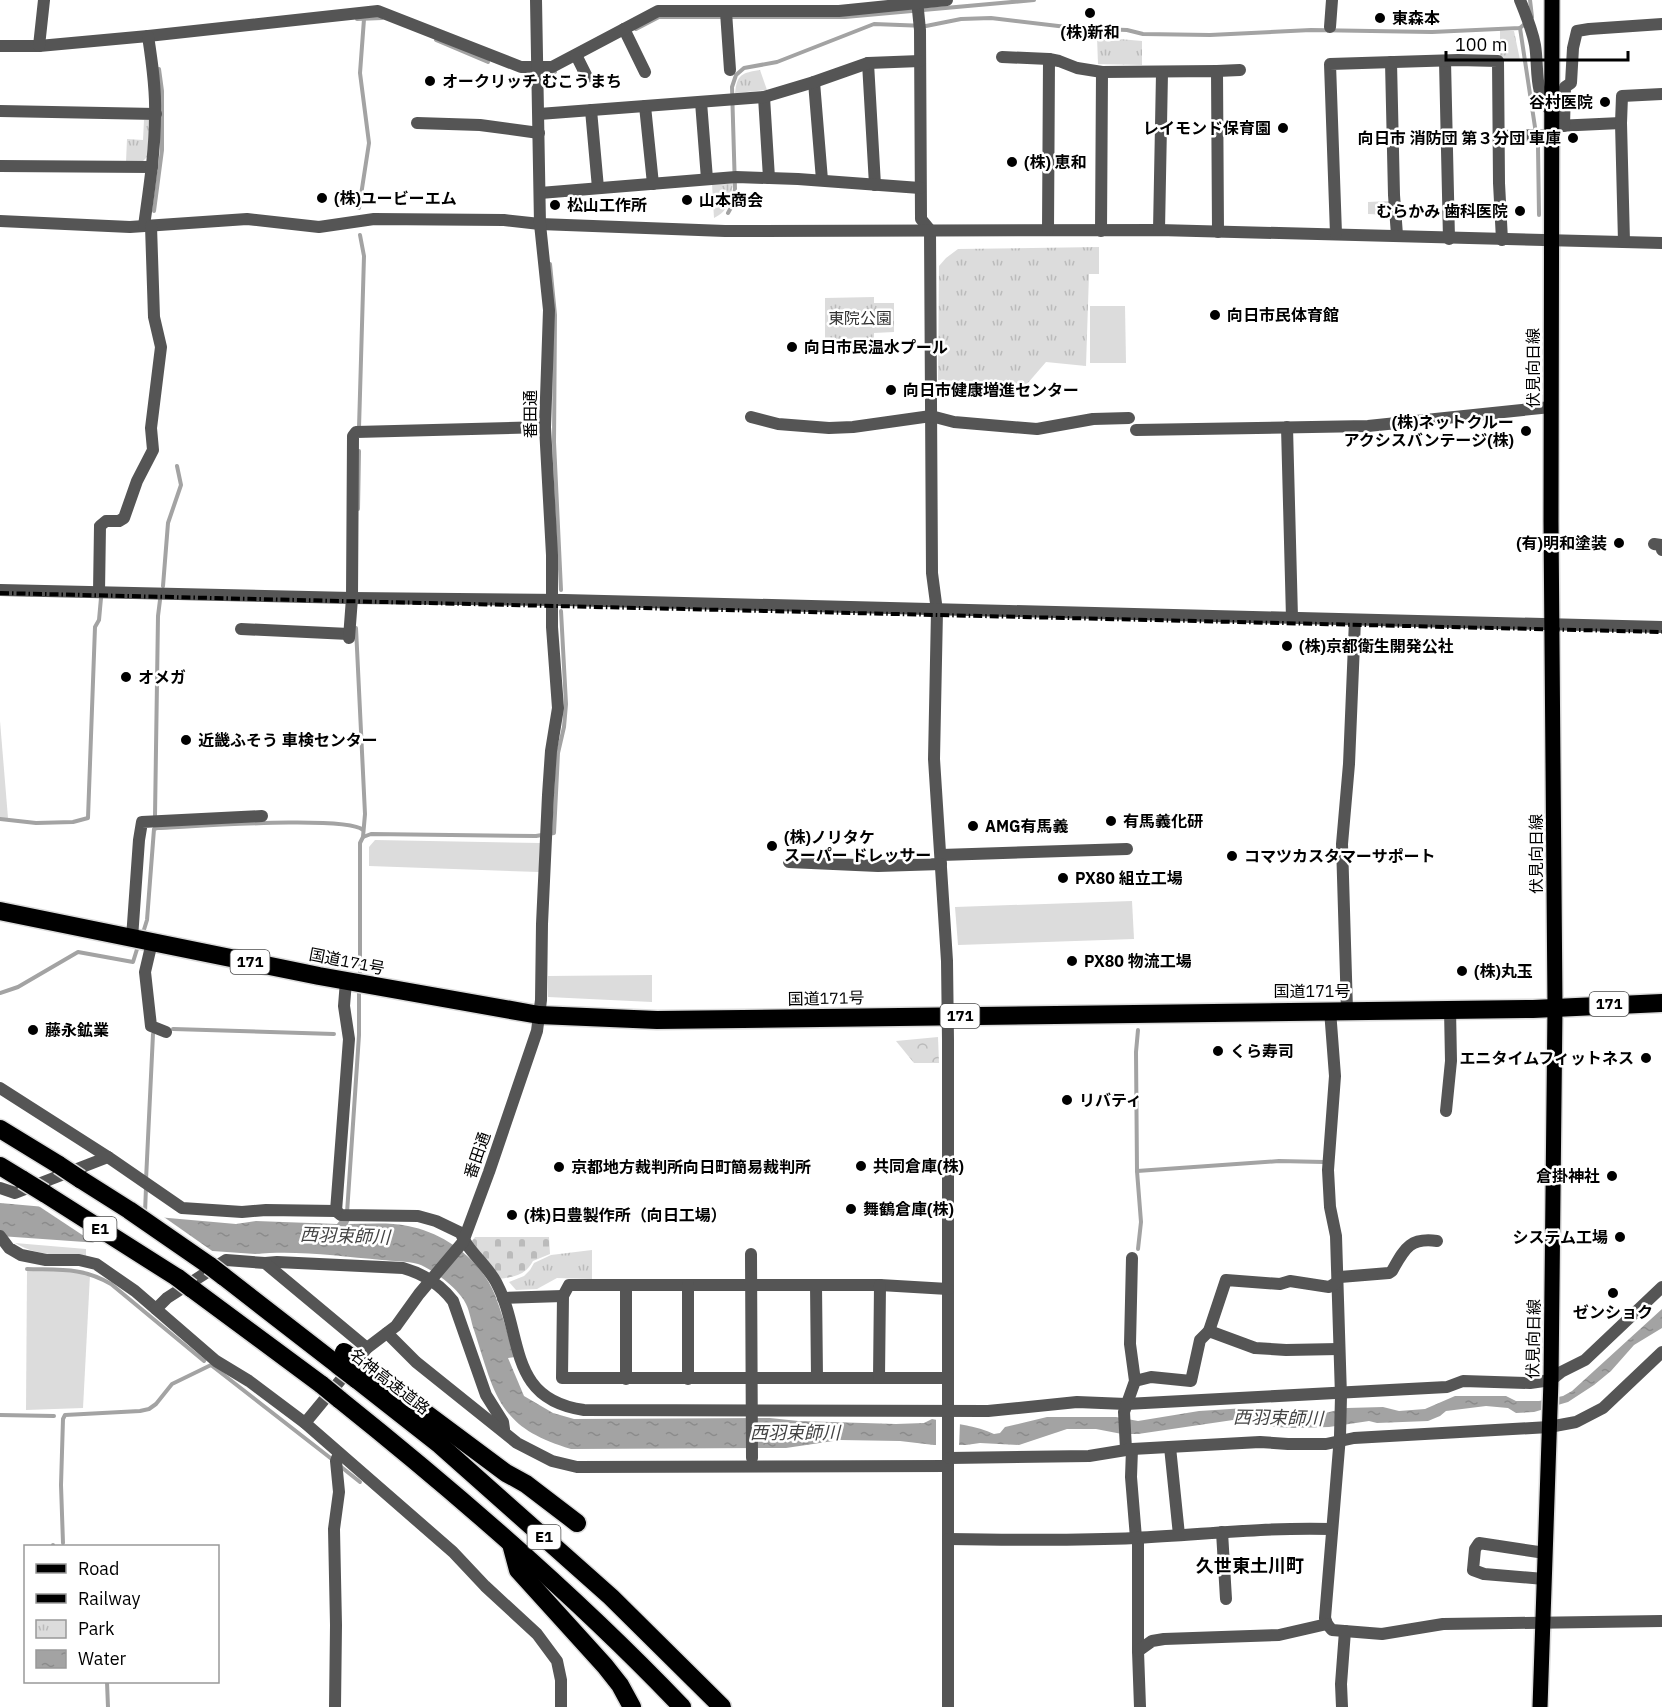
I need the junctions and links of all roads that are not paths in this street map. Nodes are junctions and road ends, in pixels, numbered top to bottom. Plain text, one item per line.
1 (44, 0) edge
2 (537, 0) edge
3 (947, 0) edge
4 (1332, 0) edge
5 (1520, 0) edge
6 (1552, 0) edge
7 (917, 2) edge
8 (726, 12) junction
9 (1662, 24) edge
10 (1330, 27) dead end
11 (624, 29) junction
12 (148, 36) junction
13 (0, 46) edge
14 (39, 46) junction
15 (576, 54) junction
16 (1002, 57) dead end
17 (1048, 59) junction
18 (920, 61) junction
19 (1445, 61) junction
20 (1391, 62) junction
21 (868, 63) junction
22 (538, 67) junction
23 (729, 70) dead end
24 (1240, 70) dead end
25 (1217, 71) junction
26 (645, 72) dead end
27 (1102, 72) junction
28 (1162, 73) junction
29 (587, 77) dead end
30 (814, 82) junction
31 (1662, 94) edge
32 (764, 97) junction
33 (701, 102) junction
34 (645, 106) junction
35 (591, 110) junction
36 (0, 111) edge
37 (156, 114) junction
38 (538, 114) junction
39 (417, 123) dead end
40 (1621, 123) junction
41 (1555, 125) junction
42 (539, 133) junction
43 (1499, 136) junction
44 (0, 166) edge
45 (152, 167) junction
46 (769, 178) junction
47 (707, 179) junction
48 (822, 180) junction
49 (653, 184) junction
50 (875, 184) junction
51 (597, 188) junction
52 (920, 188) junction
53 (540, 193) junction
54 (0, 222) edge
55 (540, 224) junction
56 (147, 226) junction
57 (930, 230) junction
58 (1048, 230) junction
59 (1160, 230) junction
60 (1101, 231) junction
61 (1218, 232) junction
62 (1336, 234) junction
63 (1397, 235) junction
64 (1449, 239) junction
65 (1502, 240) junction
66 (1552, 240) junction
67 (1624, 242) junction
68 (1662, 243) edge
69 (1551, 407) junction
70 (931, 416) junction
71 (751, 417) dead end
72 (1129, 418) dead end
73 (545, 427) junction
74 (1287, 427) junction
75 (1136, 430) dead end
76 (0, 590) edge
77 (99, 592) junction
78 (356, 598) junction
79 (552, 600) junction
80 (937, 611) junction
81 (1292, 618) junction
82 (1355, 620) junction
83 (1552, 624) junction
84 (1662, 627) edge
85 (241, 628) dead end
86 (262, 816) dead end
87 (1127, 849) dead end
88 (941, 860) junction
89 (789, 862) dead end
90 (0, 911) edge
91 (143, 941) junction
92 (356, 983) junction
93 (1662, 1003) edge
94 (1555, 1007) junction
95 (1339, 1010) junction
96 (1450, 1010) junction
97 (539, 1015) junction
98 (948, 1016) junction
99 (166, 1032) dead end
100 (0, 1088) edge
101 (1446, 1111) dead end
102 (0, 1129) edge
103 (108, 1157) junction
104 (0, 1166) edge
105 (0, 1188) edge
106 (343, 1214) junction
107 (1, 1240) edge
108 (1437, 1241) dead end
109 (463, 1242) junction
110 (751, 1254) dead end
111 (1132, 1258) dead end
112 (265, 1263) junction
113 (433, 1279) junction
114 (1336, 1283) junction
115 (626, 1285) junction
116 (688, 1285) junction
117 (751, 1285) junction
118 (816, 1285) junction
119 (880, 1285) junction
120 (1662, 1287) edge
121 (948, 1289) junction
122 (563, 1296) junction
123 (503, 1298) junction
124 (156, 1309) junction
125 (1209, 1331) junction
126 (387, 1333) junction
127 (367, 1348) junction
128 (1339, 1349) junction
129 (1662, 1352) edge
130 (360, 1373) junction
131 (753, 1378) junction
132 (817, 1378) junction
133 (879, 1378) junction
134 (948, 1378) junction
135 (626, 1379) junction
136 (688, 1379) junction
137 (1551, 1380) junction
138 (1135, 1381) junction
139 (1341, 1394) junction
140 (1125, 1408) junction
141 (752, 1410) junction
142 (948, 1412) junction
143 (305, 1423) junction
144 (1549, 1427) junction
145 (504, 1431) junction
146 (1339, 1438) junction
147 (1170, 1447) junction
148 (1129, 1449) junction
149 (339, 1453) junction
150 (752, 1458) dead end
151 (949, 1460) junction
152 (577, 1523) dead end
153 (1331, 1529) junction
154 (1222, 1532) junction
155 (1179, 1536) junction
156 (1137, 1538) junction
157 (948, 1539) junction
158 (511, 1544) junction
159 (1545, 1553) junction
160 (1544, 1579) junction
161 (1226, 1599) dead end
162 (1662, 1622) edge
163 (1543, 1623) junction
164 (1327, 1624) junction
165 (1346, 1631) junction
166 (1138, 1651) junction
167 (335, 1707) edge
168 (561, 1707) edge
169 (632, 1707) edge
170 (682, 1707) edge
171 (722, 1707) edge
172 (948, 1707) edge
173 (1140, 1707) edge
174 (1342, 1707) edge
175 (1540, 1707) edge

1 - 14 street
2 - 22 street, 番田通
3 - 7 street
4 - 10 street
5 - 41 street
6 - 41 main road, 伏見向日線
7 - 8 street
7 - 18 street
8 - 11 street
8 - 23 street
9 - 41 street
11 - 15 street
11 - 26 street
12 - 14 street
12 - 22 street
12 - 37 street
13 - 14 street
15 - 22 street
15 - 29 street
16 - 17 street
17 - 27 street
17 - 58 street
18 - 21 street
18 - 52 street
19 - 20 street
19 - 43 street
19 - 64 street
20 - 62 street
20 - 63 street
21 - 30 street
21 - 50 street
22 - 38 street, 番田通
24 - 25 street
25 - 28 street
25 - 61 street
27 - 28 street
27 - 60 street
28 - 59 street
30 - 32 street
30 - 48 street
31 - 40 street
32 - 33 street
32 - 46 street
33 - 34 street
33 - 47 street
34 - 35 street
34 - 49 street
35 - 38 street
35 - 51 street
36 - 37 street
37 - 45 street
38 - 42 street, 番田通
39 - 42 street
40 - 41 street
40 - 67 street
41 - 43 street
41 - 66 main road, 伏見向日線
42 - 53 street, 番田通
43 - 65 street
44 - 45 street
45 - 56 street
46 - 47 street
46 - 48 street
47 - 49 street
48 - 50 street
49 - 51 street
50 - 52 street
51 - 53 street
52 - 57 street
53 - 55 street, 番田通
54 - 56 street
55 - 56 street
55 - 57 street
55 - 73 street, 番田通
56 - 77 street
57 - 58 street
57 - 70 street
58 - 60 street
59 - 60 street
59 - 61 street
61 - 62 street
62 - 63 street
63 - 64 street
64 - 65 street
65 - 66 street
66 - 67 street
66 - 69 main road, 伏見向日線
67 - 68 street
69 - 74 street
69 - 83 main road, 伏見向日線
70 - 71 street
70 - 72 street
70 - 80 street
73 - 78 street
73 - 79 street, 番田通
74 - 75 street
74 - 81 street
76 - 77 street
77 - 78 street
78 - 79 street
78 - 85 street
79 - 80 street
79 - 97 street, 番田通
80 - 81 street
80 - 88 street
81 - 82 street
82 - 83 street
82 - 95 street
83 - 84 street
83 - 94 main road, 伏見向日線
86 - 91 street
87 - 88 street
88 - 89 street
88 - 98 street
90 - 91 highway, 国道171号 / 171
91 - 92 highway, 国道171号 / 171
91 - 99 street
92 - 97 highway, 国道171号 / 171
92 - 106 street
93 - 94 highway, 国道171号 / 171
94 - 96 highway, 国道171号 / 171
94 - 137 main road, 伏見向日線
95 - 96 highway, 国道171号 / 171
95 - 98 highway, 国道171号 / 171
95 - 114 street
96 - 101 street
97 - 98 highway, 国道171号 / 171
97 - 109 street, 番田通
98 - 121 street
100 - 103 street
102 - 130 highway, E1, bridge
103 - 105 street
103 - 106 street
104 - 158 highway, E1, bridge
106 - 109 street
107 - 124 street
108 - 114 street
109 - 113 street, 番田通
109 - 123 street
110 - 117 street
111 - 138 street
112 - 113 street
112 - 124 street
112 - 127 street
113 - 126 street, 番田通
113 - 145 street
114 - 125 street
114 - 128 street
115 - 116 street
115 - 122 street
115 - 135 street
116 - 117 street
116 - 136 street
117 - 118 street
117 - 131 street
118 - 119 street
118 - 132 street
119 - 121 street
119 - 133 street
120 - 137 street
121 - 134 street
122 - 123 street
122 - 135 street
123 - 141 street
124 - 143 street
125 - 128 street
125 - 138 street
126 - 127 street, 番田通
126 - 145 street
127 - 143 street, 番田通
128 - 139 street
129 - 144 street
130 - 152 highway
130 - 171 highway, 名神高速道路 / E1
131 - 132 street
131 - 136 street
131 - 141 street
132 - 133 street
133 - 134 street
134 - 142 street
135 - 136 street
137 - 139 street
137 - 144 main road, 伏見向日線
138 - 140 street
139 - 140 street
139 - 146 street
140 - 142 street
140 - 148 street
141 - 142 street
141 - 150 street
142 - 151 street
143 - 149 street
144 - 146 street
144 - 159 main road, 伏見向日線
145 - 151 street
146 - 147 street
146 - 153 street
147 - 148 street
147 - 155 street
148 - 151 street
148 - 156 street
149 - 167 street
149 - 168 street
151 - 157 street
153 - 154 street
153 - 164 street
154 - 155 street
154 - 161 street
155 - 156 street
156 - 157 street
156 - 166 street
157 - 172 street
158 - 169 highway
158 - 170 highway, E1
159 - 160 main road, 伏見向日線
159 - 160 street
160 - 163 main road, 伏見向日線
162 - 163 street
163 - 165 street
163 - 175 main road, 伏見向日線
164 - 165 street
164 - 166 street
165 - 174 street
166 - 173 street

